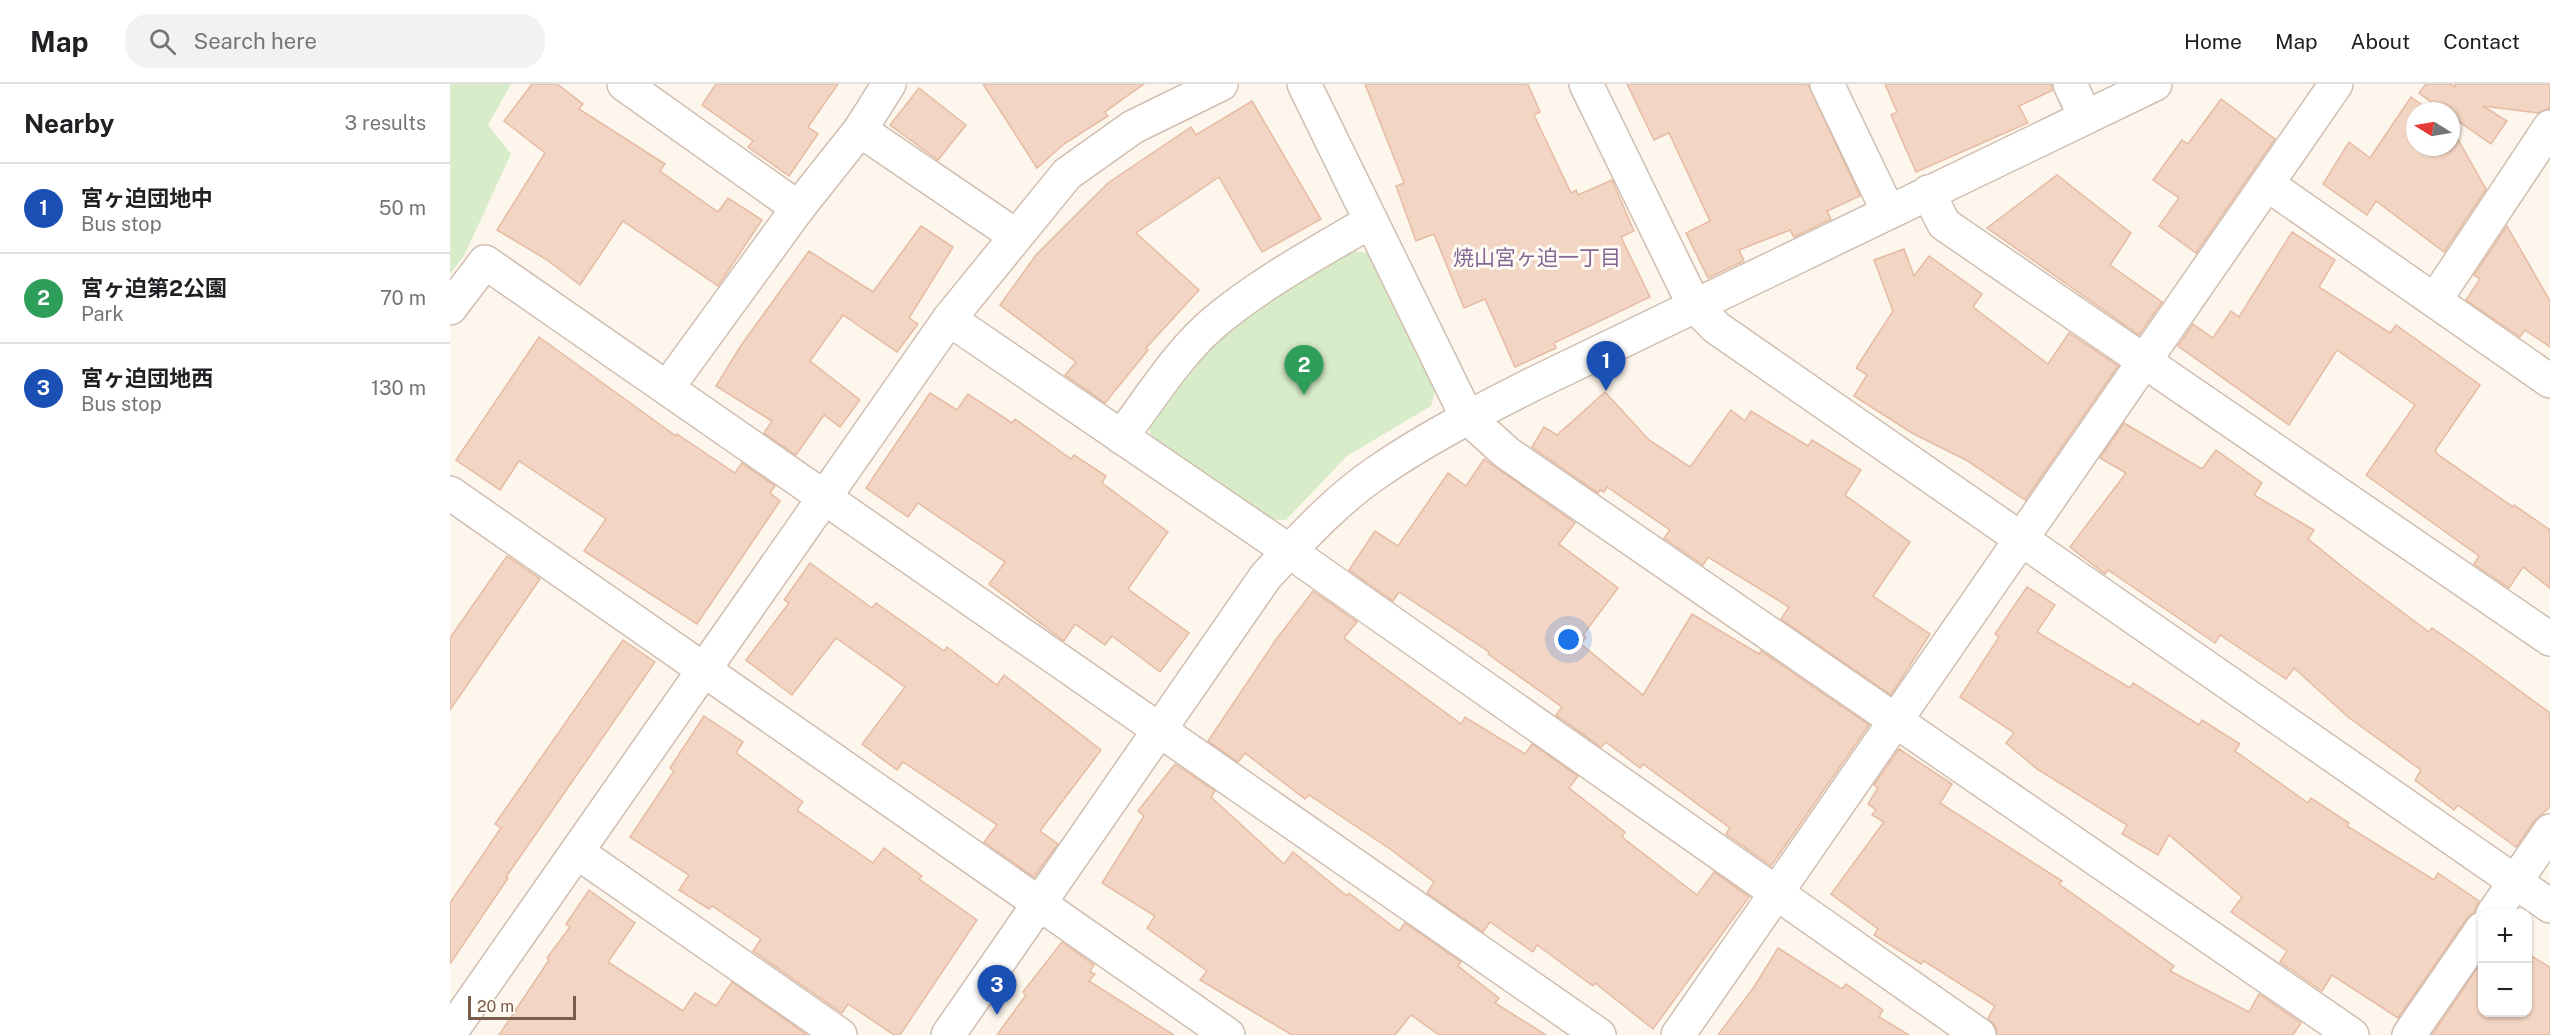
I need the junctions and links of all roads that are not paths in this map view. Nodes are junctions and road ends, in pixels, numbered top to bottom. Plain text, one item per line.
1 (624, 84) edge
2 (890, 84) edge
3 (1221, 84) edge
4 (1304, 84) edge
5 (1586, 84) edge
6 (1827, 84) edge
7 (2070, 84) edge
8 (2155, 84) edge
9 (2336, 84) edge
10 (2085, 116) junction
11 (2550, 128) edge
12 (860, 130) junction
13 (2267, 184) junction
14 (1928, 192) junction
15 (798, 207) junction
16 (1888, 211) junction
17 (1371, 221) junction
18 (1016, 236) junction
19 (2434, 300) junction
20 (1694, 305) junction
21 (450, 308) edge
22 (949, 320) junction
23 (2144, 361) junction
24 (2550, 381) edge
25 (667, 388) junction
26 (1467, 417) junction
27 (1121, 437) junction
28 (450, 493) edge
29 (824, 497) junction
30 (2021, 539) junction
31 (1289, 551) junction
32 (2550, 639) edge
33 (704, 670) junction
34 (1896, 721) junction
35 (1160, 730) junction
36 (2550, 831) edge
37 (577, 852) junction
38 (2515, 882) junction
39 (1777, 893) junction
40 (1039, 903) junction
41 (2550, 906) edge
42 (2496, 909) edge
43 (2478, 935) edge
44 (456, 1029) edge
45 (840, 1035) edge
46 (948, 1035) edge
47 (1228, 1035) edge
48 (1599, 1035) edge
49 (1678, 1035) edge
50 (1979, 1035) edge
51 (2352, 1035) edge
52 (2409, 1035) edge

1 - 15 street
2 - 12 street
3 - 18 street
4 - 17 street
5 - 20 street
6 - 16 street
7 - 10 street
8 - 10 street
9 - 13 street
10 - 14 street
11 - 19 street
12 - 15 street
12 - 18 street
13 - 19 street
13 - 23 street
14 - 16 street
14 - 23 street
15 - 25 street
16 - 20 street
17 - 26 street
17 - 27 street
18 - 22 street
19 - 24 street
20 - 26 street
20 - 30 street
21 - 25 street
22 - 27 street
22 - 29 street
23 - 30 street
23 - 32 street
25 - 29 street
26 - 31 street
26 - 34 street
27 - 31 street
28 - 33 street
29 - 33 street
29 - 35 street
30 - 34 street
30 - 38 street
31 - 35 street
31 - 39 street
33 - 37 street
33 - 40 street
34 - 39 street
34 - 51 street
35 - 40 street
35 - 48 street
36 - 38 street
37 - 44 street
37 - 45 street
38 - 41 street
38 - 42 street
39 - 49 street
39 - 50 street
40 - 46 street
40 - 47 street
43 - 52 street

